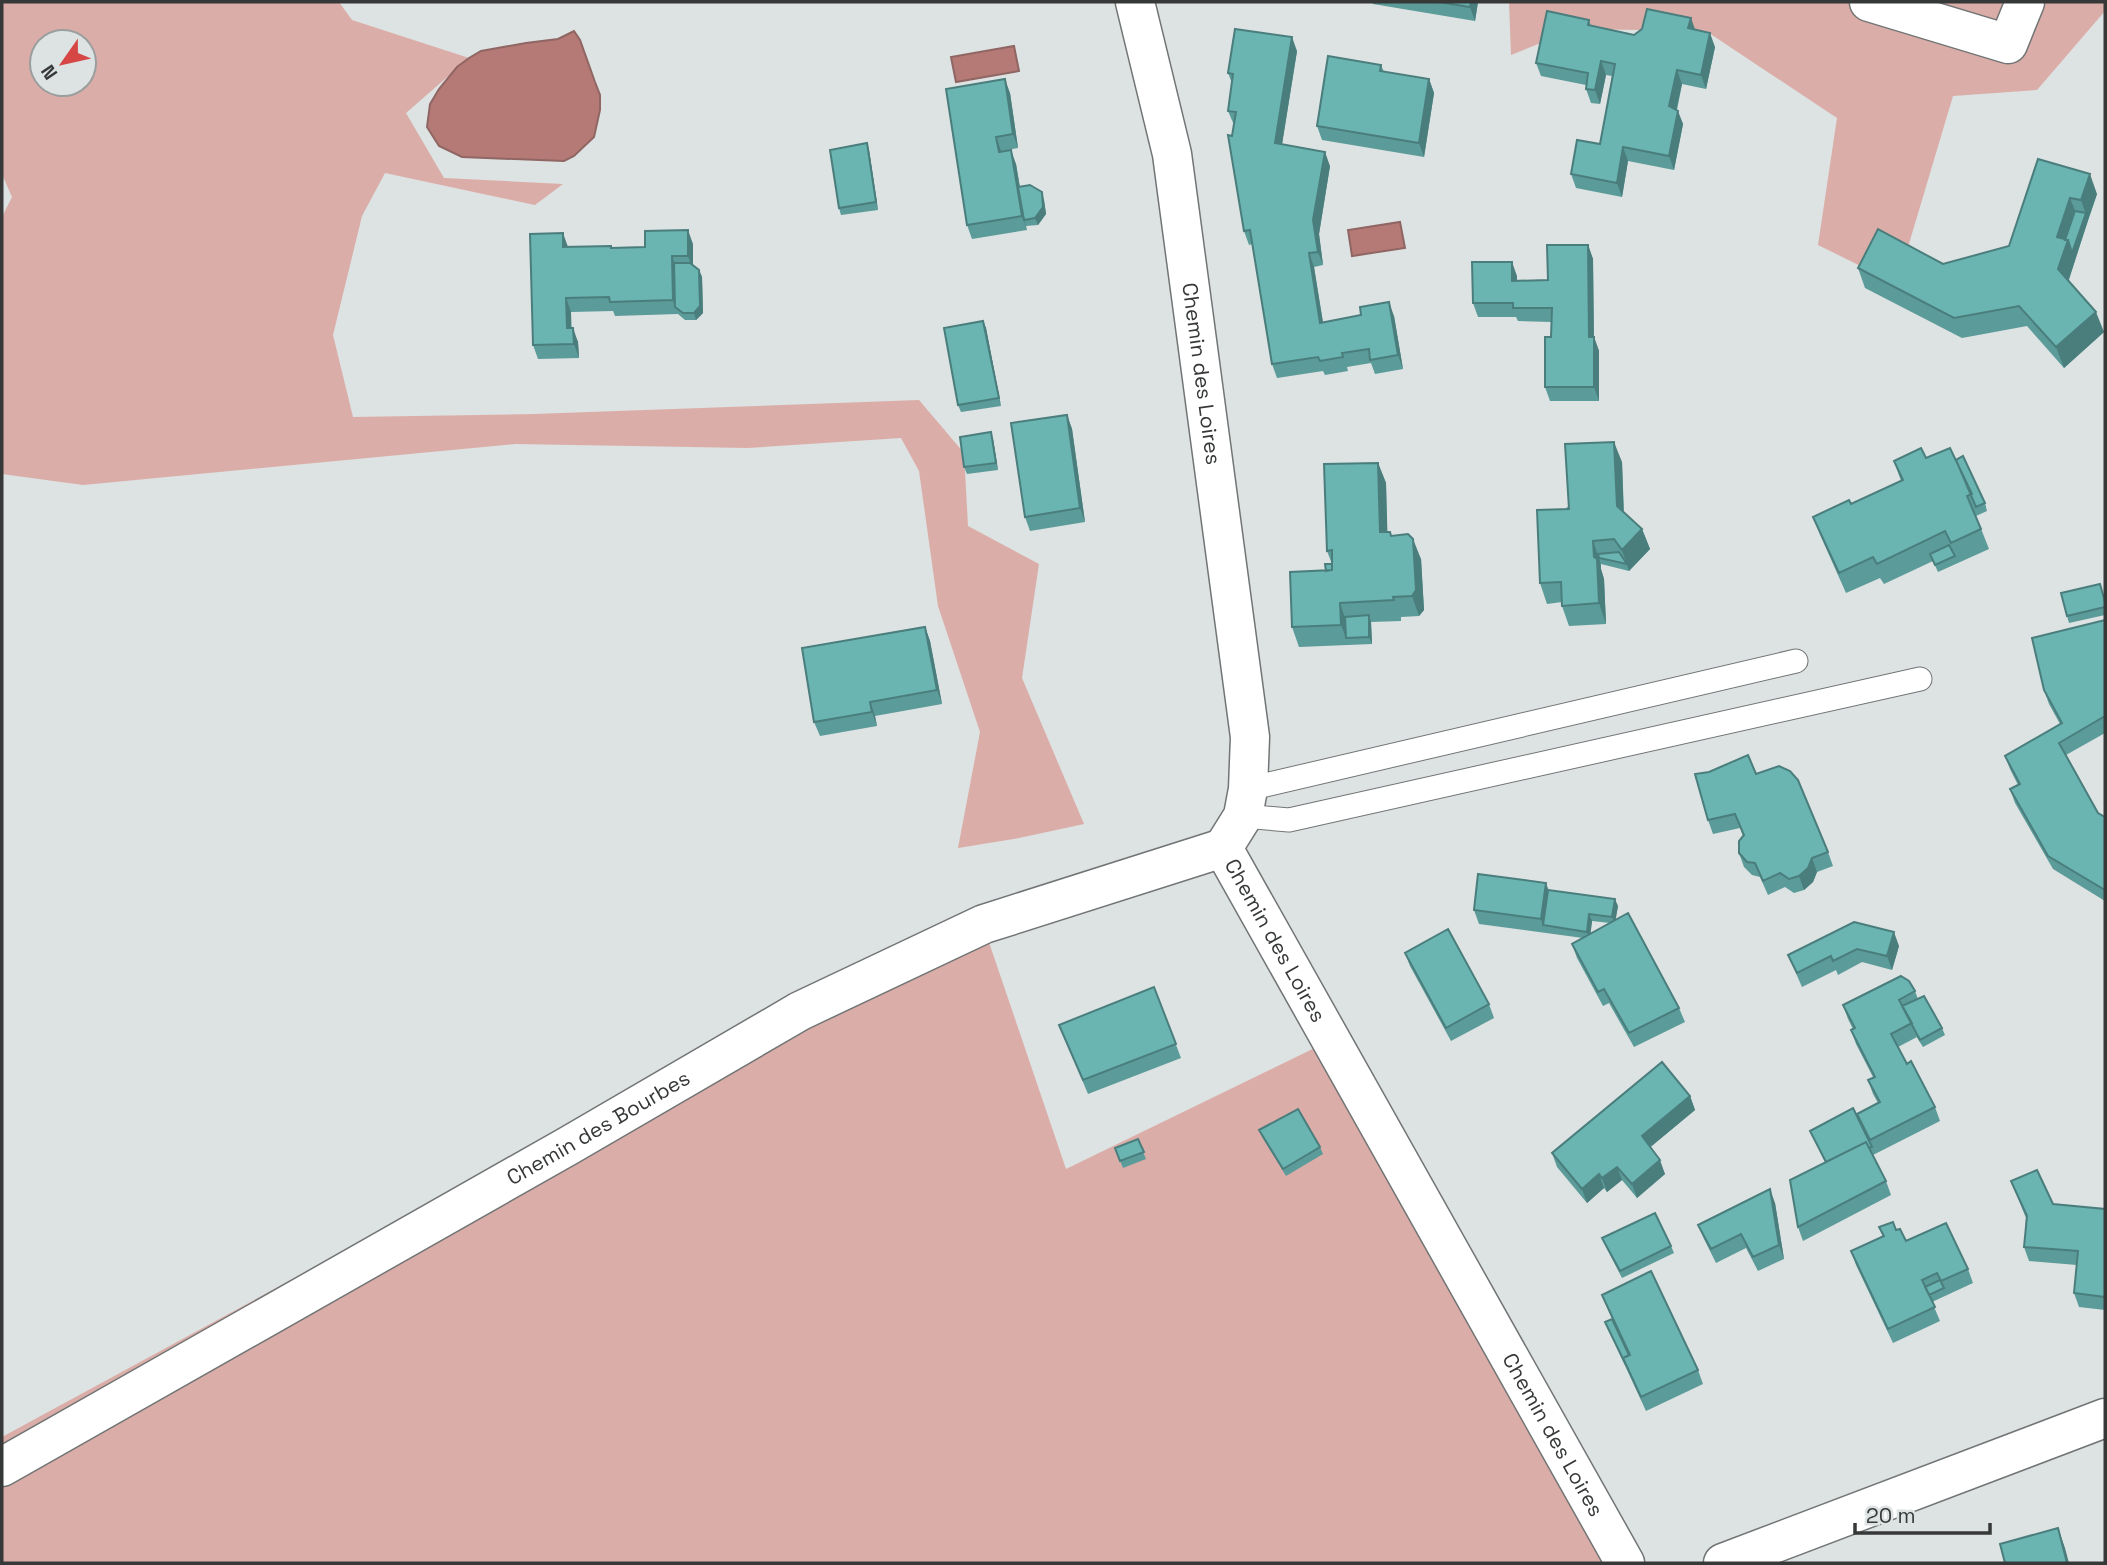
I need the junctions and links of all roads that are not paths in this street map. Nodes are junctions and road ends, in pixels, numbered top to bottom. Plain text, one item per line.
1 (1135, 2) edge
2 (1869, 2) edge
3 (2025, 2) edge
4 (1796, 661) dead end
5 (1920, 679) dead end
6 (1246, 802) junction
7 (1223, 848) junction
8 (2105, 1418) edge
9 (2, 1467) edge
10 (1625, 1563) edge
11 (1723, 1563) edge

1 - 6 street, Chemin des Loires
2 - 3 street
4 - 6 lane
5 - 6 lane
6 - 7 street, Chemin des Loires
7 - 9 street, Chemin des Bourbes
7 - 10 street, Chemin des Loires
8 - 11 street

